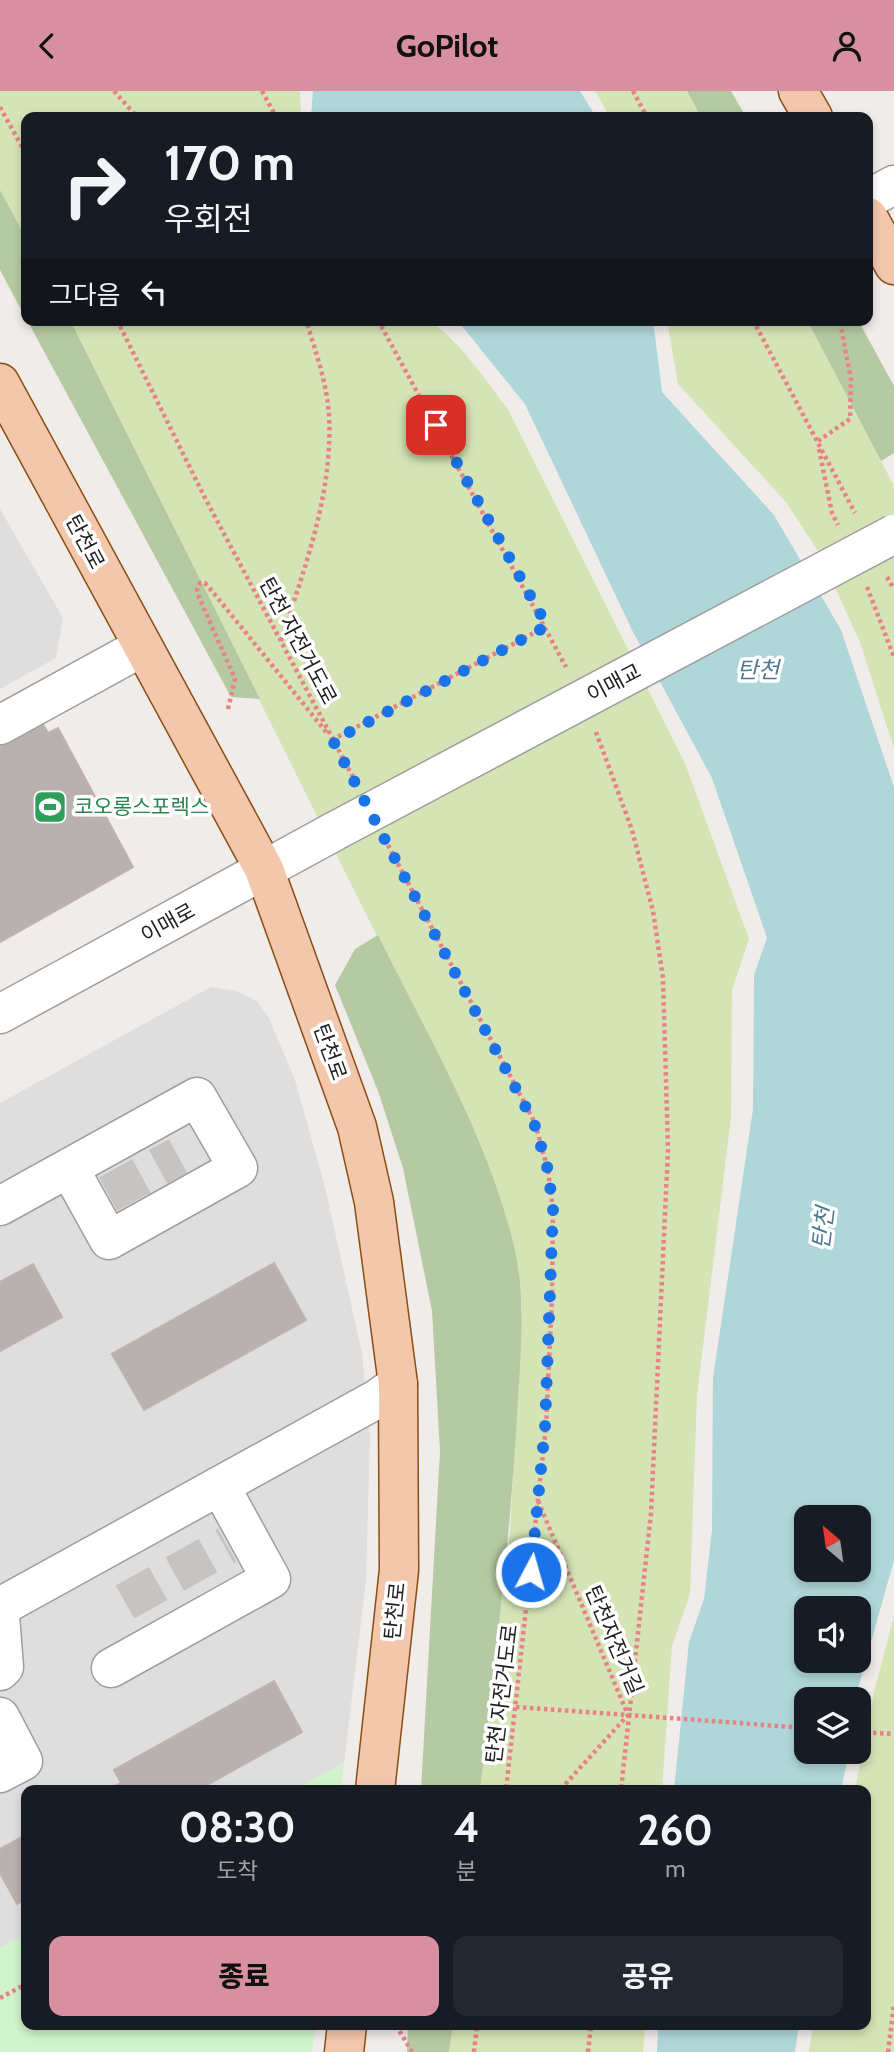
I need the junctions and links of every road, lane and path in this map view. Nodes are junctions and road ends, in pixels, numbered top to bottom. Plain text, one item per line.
1 (114, 91) edge
2 (262, 91) edge
3 (633, 91) edge
4 (798, 91) edge
5 (0, 107) edge
6 (133, 112) edge
7 (273, 112) edge
8 (644, 112) edge
9 (810, 112) edge
10 (21, 145) edge
11 (894, 185) edge
12 (873, 196) edge
13 (873, 226) edge
14 (894, 265) edge
15 (120, 326) edge
16 (308, 326) edge
17 (381, 326) edge
18 (757, 326) edge
19 (841, 326) edge
20 (0, 383) edge
21 (894, 534) edge
22 (547, 626) junction
23 (281, 642) junction
24 (142, 647) junction
25 (570, 675) dead end
26 (228, 709) dead end
27 (0, 725) edge
28 (592, 725) dead end
29 (333, 741) junction
30 (359, 790) dead end
31 (335, 831) joint
32 (385, 839) dead end
33 (264, 869) junction
34 (0, 1014) edge
35 (69, 1168) junction
36 (0, 1206) edge
37 (398, 1384) junction
38 (220, 1486) junction
39 (538, 1500) junction
40 (0, 1607) edge
41 (0, 1616) edge
42 (111, 1668) dead end
43 (0, 1671) edge
44 (516, 1707) junction
45 (628, 1715) junction
46 (1, 1719) edge
47 (794, 1727) edge
48 (871, 1732) edge
49 (894, 1734) edge
50 (0, 1773) edge
51 (377, 1785) edge
52 (507, 1785) edge
53 (565, 1785) edge
54 (622, 1785) edge
55 (21, 1987) edge
56 (0, 1998) edge
57 (894, 2004) edge
58 (346, 2030) edge
59 (399, 2030) edge
60 (476, 2030) edge
61 (590, 2030) edge
62 (344, 2052) edge
63 (412, 2052) edge
64 (474, 2052) edge
65 (588, 2052) edge
66 (888, 2052) edge

1 - 6 path
2 - 7 path
3 - 8 path
4 - 9 main road
5 - 10 path
11 - 12 street
13 - 14 main road
15 - 23 path, 탄천 자전거도로
16 - 23 path
17 - 22 path
18 - 19 path
20 - 24 main road, 탄천로
21 - 31 street, 이매교, bridge
22 - 25 path
22 - 29 path
23 - 29 path, 탄천 자전거도로
24 - 27 street
24 - 33 main road, 탄천로
26 - 29 path
28 - 54 path
29 - 30 path, 탄천 자전거도로
31 - 33 street, 이매로
32 - 39 path, 탄천 자전거도로
33 - 34 street, 이매로
33 - 37 main road, 탄천로
35 - 35 street
35 - 36 street
37 - 38 street
37 - 51 main road, 탄천로
38 - 40 street
38 - 42 street
39 - 44 path, 탄천 자전거도로
39 - 45 path, 탄천자전거길
41 - 43 street
44 - 45 path, 탄천자전거길
44 - 52 path, 탄천 자전거도로
45 - 47 path, 탄천자전거길, bridge
45 - 53 path, 탄천자전거길
46 - 50 street
48 - 49 path
55 - 56 path
57 - 66 path
58 - 62 main road
59 - 63 path
60 - 64 path
61 - 65 path

